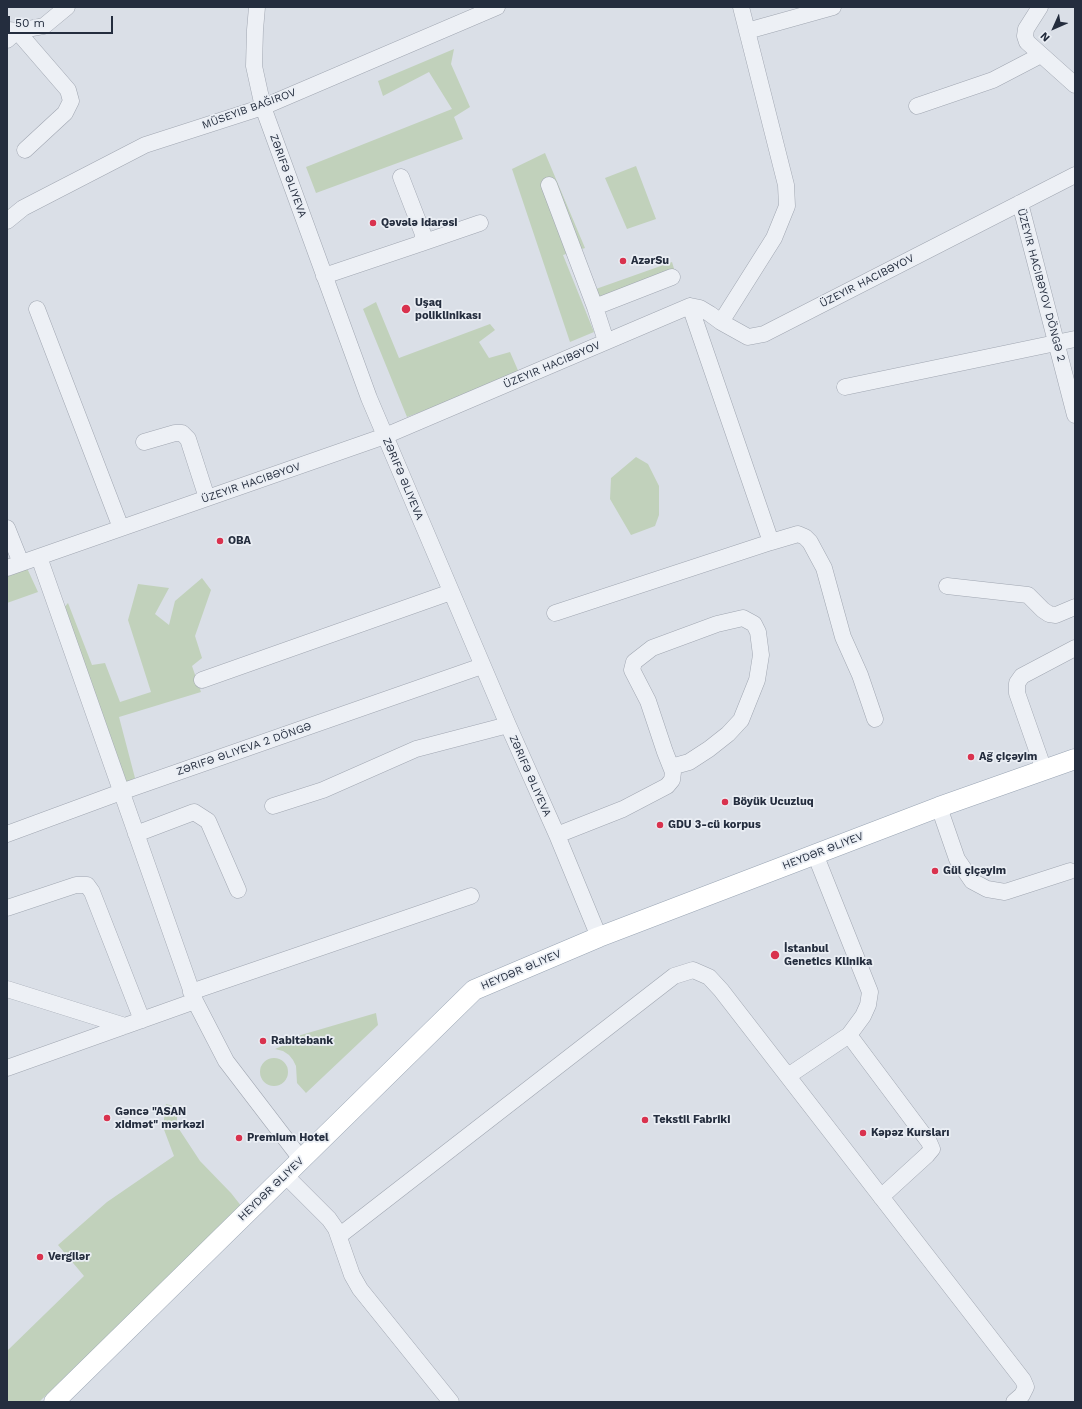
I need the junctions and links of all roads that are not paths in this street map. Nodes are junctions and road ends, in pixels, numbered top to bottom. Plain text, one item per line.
1 (67, 7) edge
2 (257, 7) edge
3 (497, 7) edge
4 (741, 7) edge
5 (833, 7) edge
6 (1040, 7) edge
7 (747, 32) junction
8 (10, 34) edge
9 (1041, 55) junction
10 (1075, 85) edge
11 (917, 106) dead end
12 (263, 107) junction
13 (25, 150) dead end
14 (1075, 174) edge
15 (401, 177) dead end
16 (548, 185) dead end
17 (1020, 203) junction
18 (7, 221) edge
19 (480, 223) dead end
20 (419, 244) junction
21 (324, 276) junction
22 (672, 277) dead end
23 (690, 306) junction
24 (595, 307) junction
25 (37, 309) dead end
26 (721, 322) junction
27 (1075, 339) edge
28 (606, 342) junction
29 (1056, 343) junction
30 (845, 387) dead end
31 (1075, 414) edge
32 (385, 436) junction
33 (144, 442) dead end
34 (207, 498) junction
35 (7, 528) edge
36 (121, 528) junction
37 (770, 542) junction
38 (39, 557) junction
39 (14, 566) edge
40 (947, 586) dead end
41 (451, 592) junction
42 (1075, 607) edge
43 (555, 613) dead end
44 (1075, 648) edge
45 (482, 666) junction
46 (202, 680) dead end
47 (875, 719) dead end
48 (508, 725) junction
49 (1075, 759) edge
50 (671, 767) junction
51 (1044, 770) junction
52 (121, 792) junction
53 (273, 806) dead end
54 (939, 807) junction
55 (7, 834) edge
56 (136, 834) junction
57 (556, 835) junction
58 (815, 854) junction
59 (1070, 872) dead end
60 (238, 890) dead end
61 (471, 896) dead end
62 (7, 908) edge
63 (599, 937) junction
64 (7, 989) edge
65 (193, 996) junction
66 (142, 1020) junction
67 (125, 1026) junction
68 (849, 1035) junction
69 (7, 1068) edge
70 (788, 1076) junction
71 (301, 1159) junction
72 (285, 1175) junction
73 (881, 1196) junction
74 (339, 1236) junction
75 (54, 1402) edge
76 (451, 1402) edge
77 (1014, 1402) edge

1 - 8 street
2 - 12 street, ZƏRIFƏ ƏLIYEVA
3 - 12 street
4 - 7 street
5 - 7 street
6 - 9 street
7 - 26 street
8 - 13 street
9 - 10 street
9 - 11 street
12 - 18 street
12 - 21 street, ZƏRIFƏ ƏLIYEVA
14 - 17 street
15 - 20 street
16 - 24 street
17 - 26 street
17 - 29 street
19 - 20 street
20 - 21 street
21 - 32 street, ZƏRIFƏ ƏLIYEVA
22 - 24 street
23 - 26 street
23 - 28 street
23 - 37 street
24 - 28 street
25 - 36 street
27 - 29 street
28 - 32 street
29 - 30 street
29 - 31 street
32 - 34 street
32 - 41 street, ZƏRIFƏ ƏLIYEVA
33 - 34 street
34 - 36 street
35 - 39 street
36 - 38 street
37 - 43 street
37 - 47 street
38 - 39 street
38 - 52 street
40 - 42 street
41 - 45 street, ZƏRIFƏ ƏLIYEVA
41 - 46 street
44 - 51 street
45 - 48 street, ZƏRIFƏ ƏLIYEVA
45 - 52 street, ZƏRIFƏ ƏLIYEVA 2 DÖNGƏ
48 - 53 street
48 - 57 street, ZƏRIFƏ ƏLIYEVA
49 - 51 main road, HEYDƏR ƏLIYEV
50 - 50 street
50 - 57 street
51 - 54 main road, HEYDƏR ƏLIYEV
52 - 55 street, ZƏRIFƏ ƏLIYEVA 2 DÖNGƏ
52 - 56 street
54 - 58 main road, HEYDƏR ƏLIYEV
54 - 59 street
56 - 60 street
56 - 65 street
57 - 63 street, ZƏRIFƏ ƏLIYEVA
58 - 63 main road, HEYDƏR ƏLIYEV
58 - 68 street
61 - 65 street
62 - 66 street
63 - 71 main road, HEYDƏR ƏLIYEV
64 - 67 street
65 - 66 street
65 - 71 street
66 - 67 street
67 - 69 street
68 - 70 street
68 - 73 street
70 - 73 street
70 - 74 street
71 - 72 main road, HEYDƏR ƏLIYEV
72 - 74 street
72 - 75 main road, HEYDƏR ƏLIYEV
73 - 77 street
74 - 76 street

